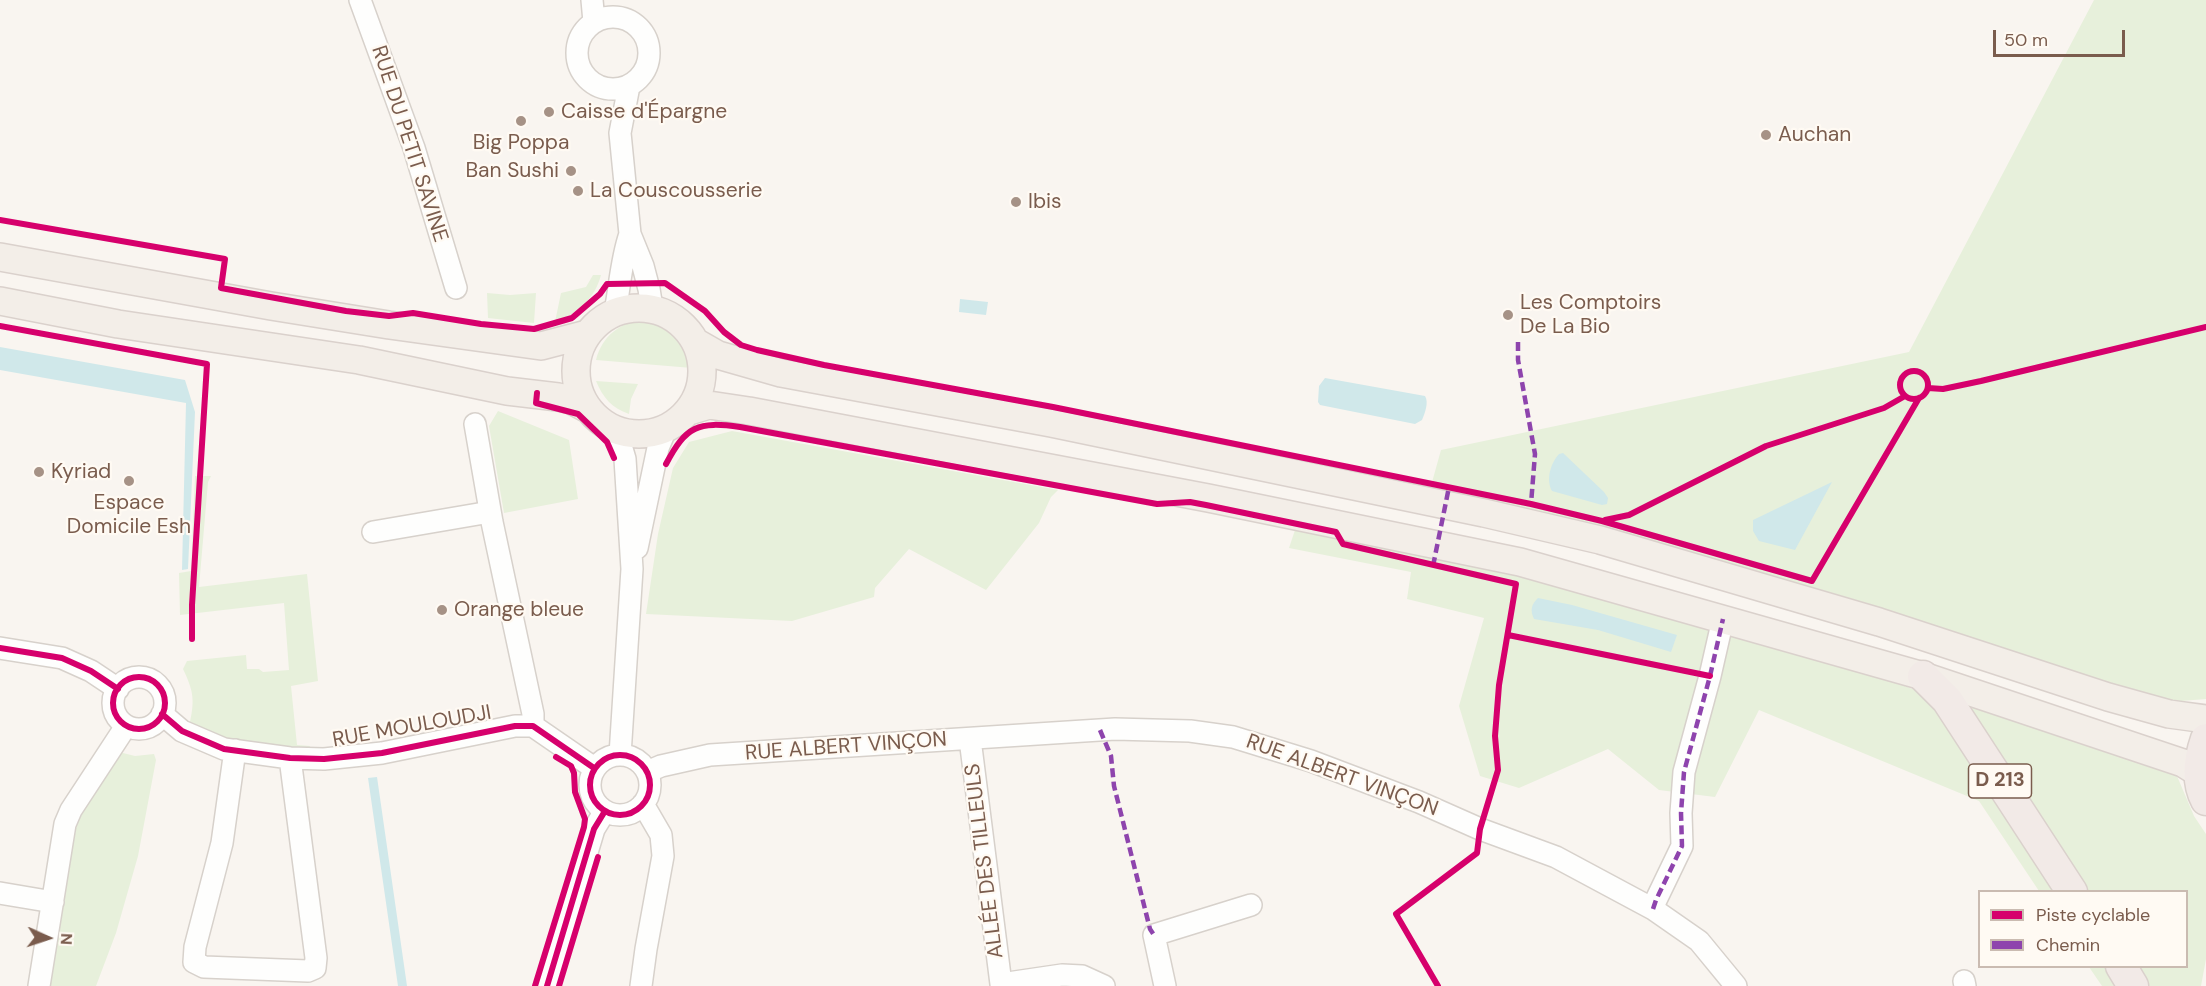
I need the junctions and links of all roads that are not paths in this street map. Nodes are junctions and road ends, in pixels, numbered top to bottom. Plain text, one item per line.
1 (360, 0) edge
2 (592, 0) edge
3 (613, 8) edge
4 (594, 22) junction
5 (629, 86) junction
6 (600, 87) junction
7 (620, 133) junction
8 (630, 234) junction
9 (0, 257) edge
10 (456, 288) dead end
11 (0, 301) edge
12 (652, 308) junction
13 (615, 312) junction
14 (587, 334) junction
15 (697, 343) junction
16 (689, 411) junction
17 (596, 416) junction
18 (476, 424) dead end
19 (666, 429) junction
20 (490, 512) junction
21 (373, 532) dead end
22 (632, 569) junction
23 (1723, 619) junction
24 (0, 648) edge
25 (1923, 676) junction
26 (118, 689) junction
27 (162, 714) junction
28 (2206, 719) edge
29 (126, 726) junction
30 (533, 726) junction
31 (970, 739) junction
32 (2206, 739) edge
33 (235, 750) junction
34 (620, 755) junction
35 (290, 758) junction
36 (594, 768) junction
37 (647, 772) junction
38 (2203, 787) edge
39 (643, 804) junction
40 (604, 811) junction
41 (2071, 890) edge
42 (0, 893) edge
43 (53, 902) junction
44 (1251, 905) dead end
45 (1653, 909) junction
46 (2122, 968) edge
47 (39, 986) edge
48 (546, 986) edge
49 (642, 986) edge
50 (1104, 986) edge
51 (1165, 986) edge
52 (1736, 986) edge
53 (2133, 986) edge

1 - 10 street, RUE DU PETIT SAVINE
2 - 4 street
3 - 4 street
3 - 5 street
4 - 6 street
5 - 6 street
5 - 7 street
6 - 7 street
7 - 8 street
8 - 12 street
8 - 13 street
9 - 14 main road
11 - 17 main road
12 - 13 main road
12 - 15 main road
13 - 14 main road
14 - 17 main road
15 - 16 main road
15 - 28 main road
16 - 19 main road
16 - 23 main road
17 - 19 main road
17 - 22 street
18 - 20 street
19 - 22 street
20 - 21 street
20 - 30 street
22 - 34 street
23 - 25 main road
23 - 45 street
24 - 26 street
25 - 38 main road
25 - 41 highway, D 213
26 - 27 street
26 - 29 street
27 - 29 street
27 - 33 street, RUE MOULOUDJI
29 - 43 street
30 - 35 street, RUE MOULOUDJI
30 - 36 street
31 - 37 street, RUE ALBERT VINÇON
31 - 45 street, RUE ALBERT VINÇON
31 - 50 street, ALLÉE DES TILLEULS
32 - 38 highway
33 - 35 street, RUE MOULOUDJI
33 - 35 street
34 - 36 street
34 - 37 street
36 - 40 street
37 - 39 street
39 - 40 street
39 - 49 street
40 - 48 street
42 - 43 street
43 - 47 street
44 - 51 street
45 - 52 street, RUE ALBERT VINÇON
46 - 53 highway

